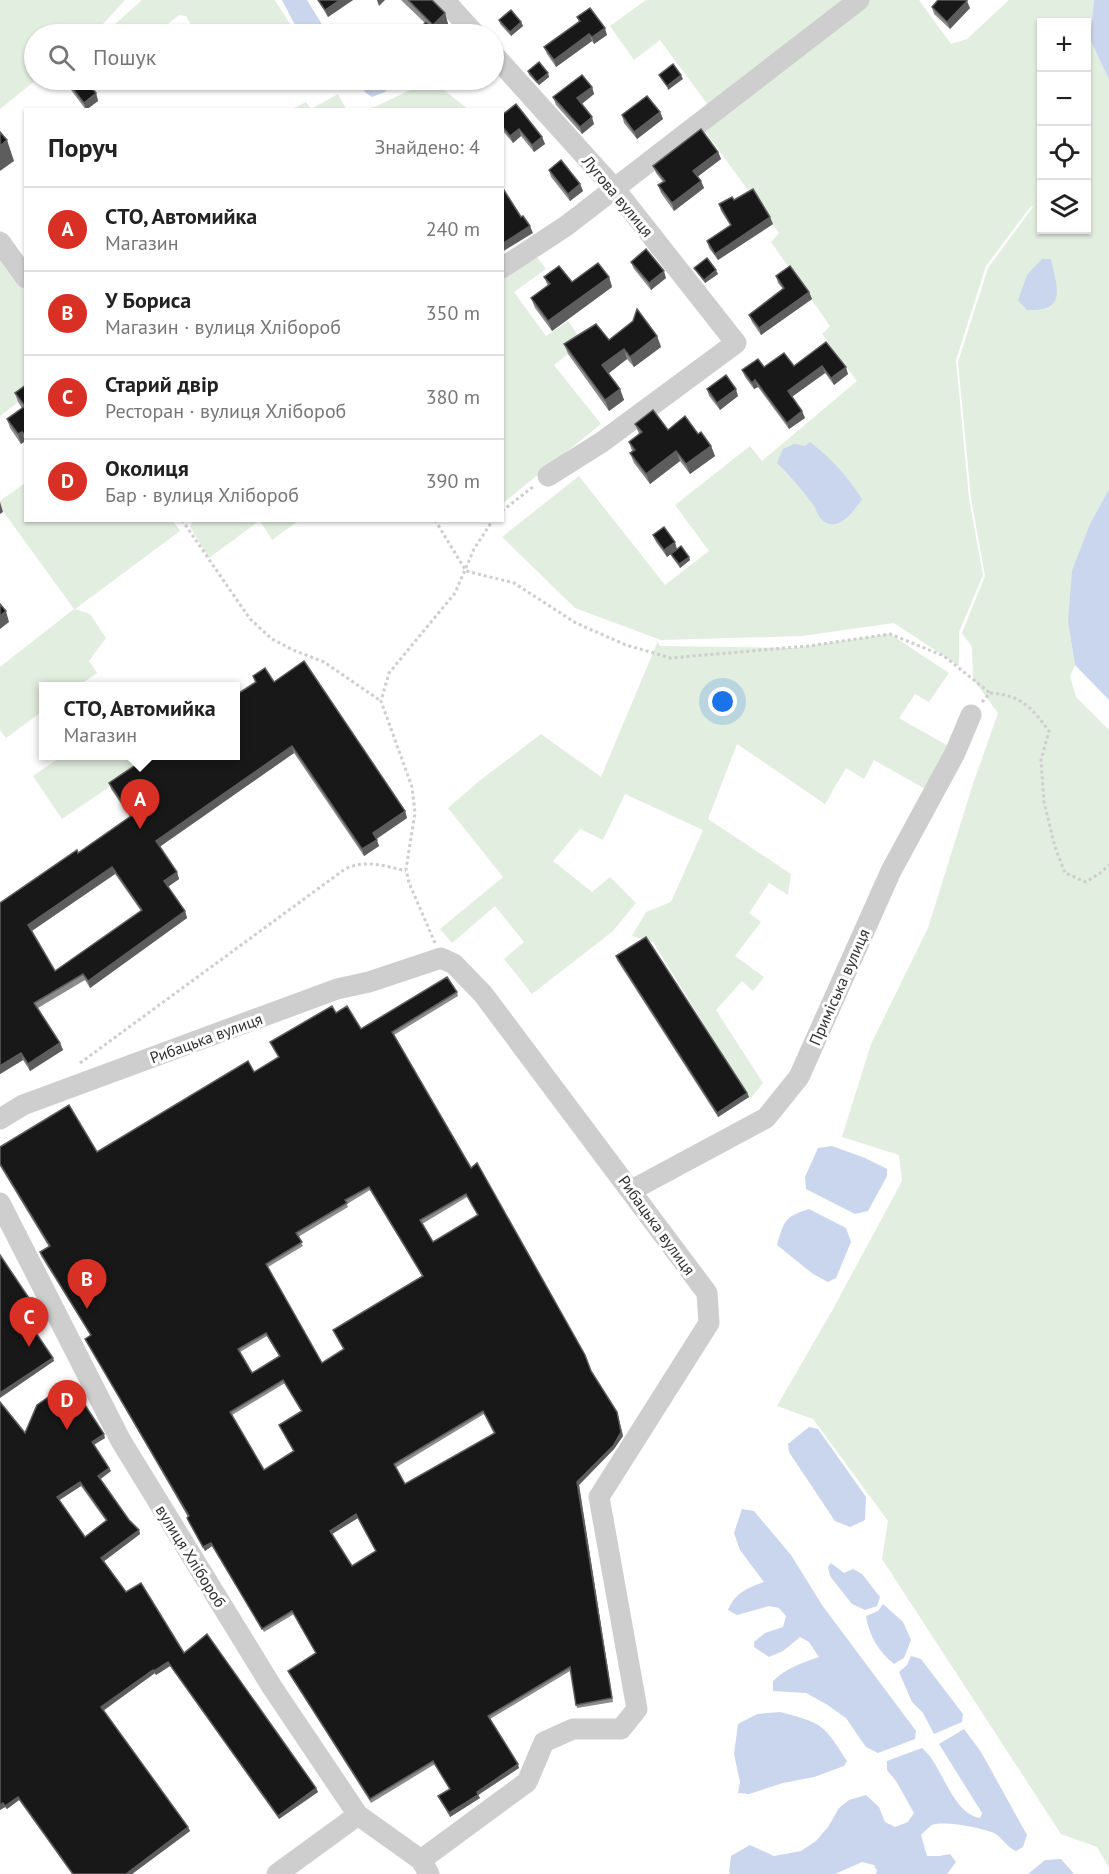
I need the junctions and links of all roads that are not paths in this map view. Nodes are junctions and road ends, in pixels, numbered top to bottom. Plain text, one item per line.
1 (444, 0) edge
2 (859, 0) edge
3 (466, 24) edge
4 (504, 66) edge
5 (614, 188) junction
6 (0, 242) edge
7 (504, 267) edge
8 (24, 275) edge
9 (548, 476) road end
10 (971, 715) road end
11 (0, 1119) edge
12 (632, 1190) junction
13 (0, 1203) edge
14 (358, 1815) junction
15 (425, 1867) edge
16 (277, 1874) edge

1 - 3 street
2 - 5 street
4 - 5 street, Лугова вулиця
5 - 7 street
5 - 9 street, Лугова вулиця
6 - 8 street
10 - 12 street, Приміська вулиця
11 - 12 street, Рибацька вулиця
12 - 15 street, Рибацька вулиця
13 - 14 street, вулиця Хлібороб
14 - 15 street, вулиця Хлібороб
14 - 16 street

